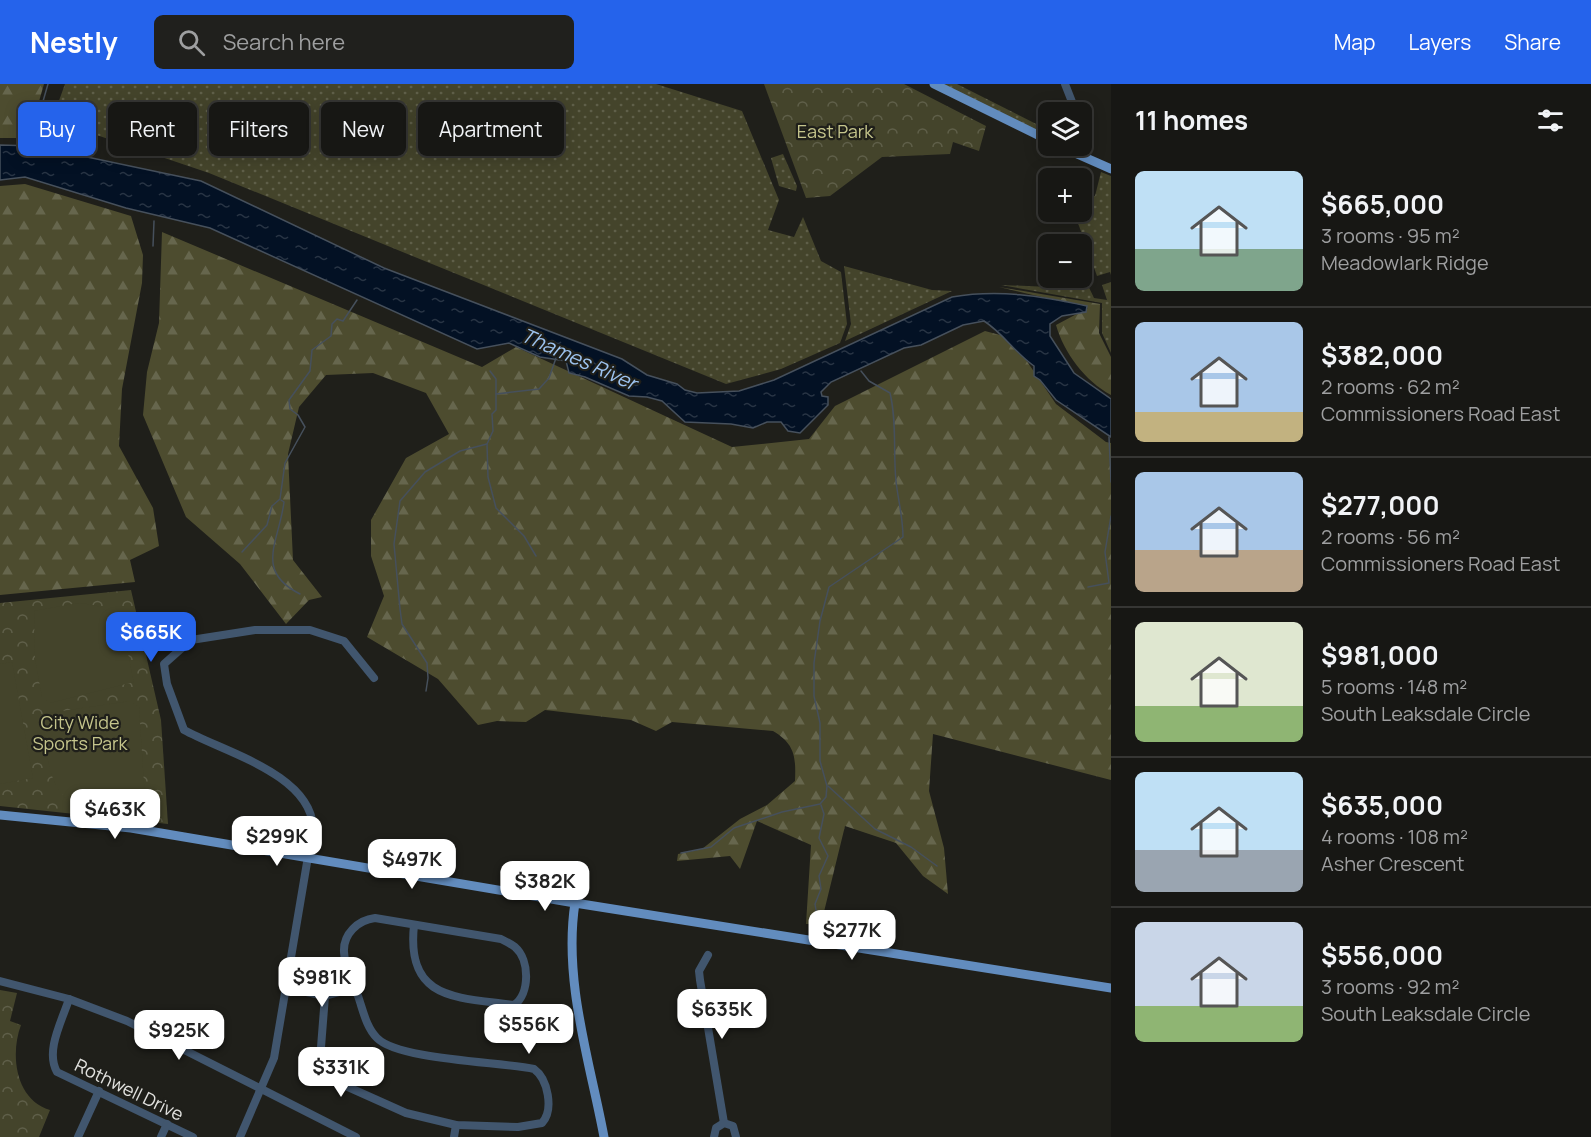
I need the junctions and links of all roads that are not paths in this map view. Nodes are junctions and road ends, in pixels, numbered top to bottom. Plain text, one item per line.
1 (934, 84) edge
2 (1065, 84) edge
3 (1072, 102) edge
4 (1038, 135) edge
5 (1088, 156) edge
6 (1111, 169) edge
7 (374, 678) dead end
8 (0, 815) edge
9 (308, 858) junction
10 (575, 903) junction
11 (414, 925) junction
12 (708, 955) dead end
13 (0, 981) edge
14 (288, 988) junction
15 (354, 988) junction
16 (1111, 988) edge
17 (325, 996) junction
18 (69, 999) junction
19 (262, 1088) junction
20 (99, 1091) junction
21 (724, 1123) junction
22 (167, 1124) junction
23 (456, 1125) junction
24 (78, 1137) edge
25 (161, 1137) edge
26 (193, 1137) edge
27 (240, 1137) edge
28 (356, 1137) edge
29 (454, 1137) edge
30 (604, 1137) edge
31 (713, 1137) edge
32 (736, 1137) edge

1 - 4 main road
2 - 3 street
5 - 6 main road
7 - 9 street
8 - 9 main road
9 - 10 main road
9 - 14 street
10 - 16 main road
10 - 30 main road
11 - 11 street
11 - 15 street
12 - 21 street
13 - 18 street
14 - 17 street
14 - 19 street
15 - 17 street
15 - 23 street
17 - 23 street
18 - 19 street
18 - 20 street, Rothwell Drive
19 - 27 street
19 - 28 street
20 - 22 street, Rothwell Drive
20 - 24 street
21 - 31 street
21 - 32 street
22 - 25 street
22 - 26 street, Rothwell Drive
23 - 29 street

